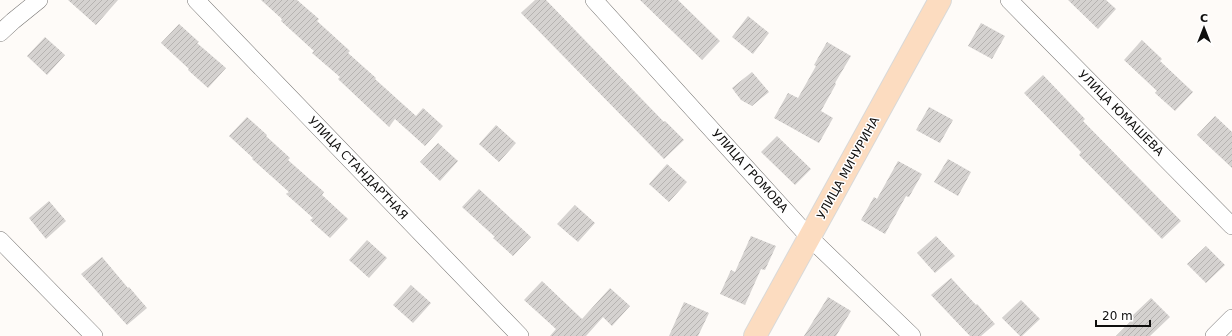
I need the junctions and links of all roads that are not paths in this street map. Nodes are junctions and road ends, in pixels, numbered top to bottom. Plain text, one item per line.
1 (39, 0) edge
2 (196, 0) edge
3 (594, 0) edge
4 (940, 0) edge
5 (1009, 0) edge
6 (0, 33) edge
7 (1232, 226) edge
8 (809, 237) junction
9 (0, 240) edge
10 (1232, 318) edge
11 (94, 336) edge
12 (520, 336) edge
13 (755, 336) edge
14 (912, 336) edge
15 (1214, 336) edge

1 - 6 street
2 - 12 street, УЛИЦА СТАНДАРТНАЯ
3 - 8 street, УЛИЦА ГРОМОВА
4 - 8 main road, УЛИЦА МИЧУРИНА
5 - 7 street, УЛИЦА ЮМАШЕВА
8 - 13 main road, УЛИЦА МИЧУРИНА
8 - 14 street, УЛИЦА ГРОМОВА
9 - 11 street
10 - 15 street

